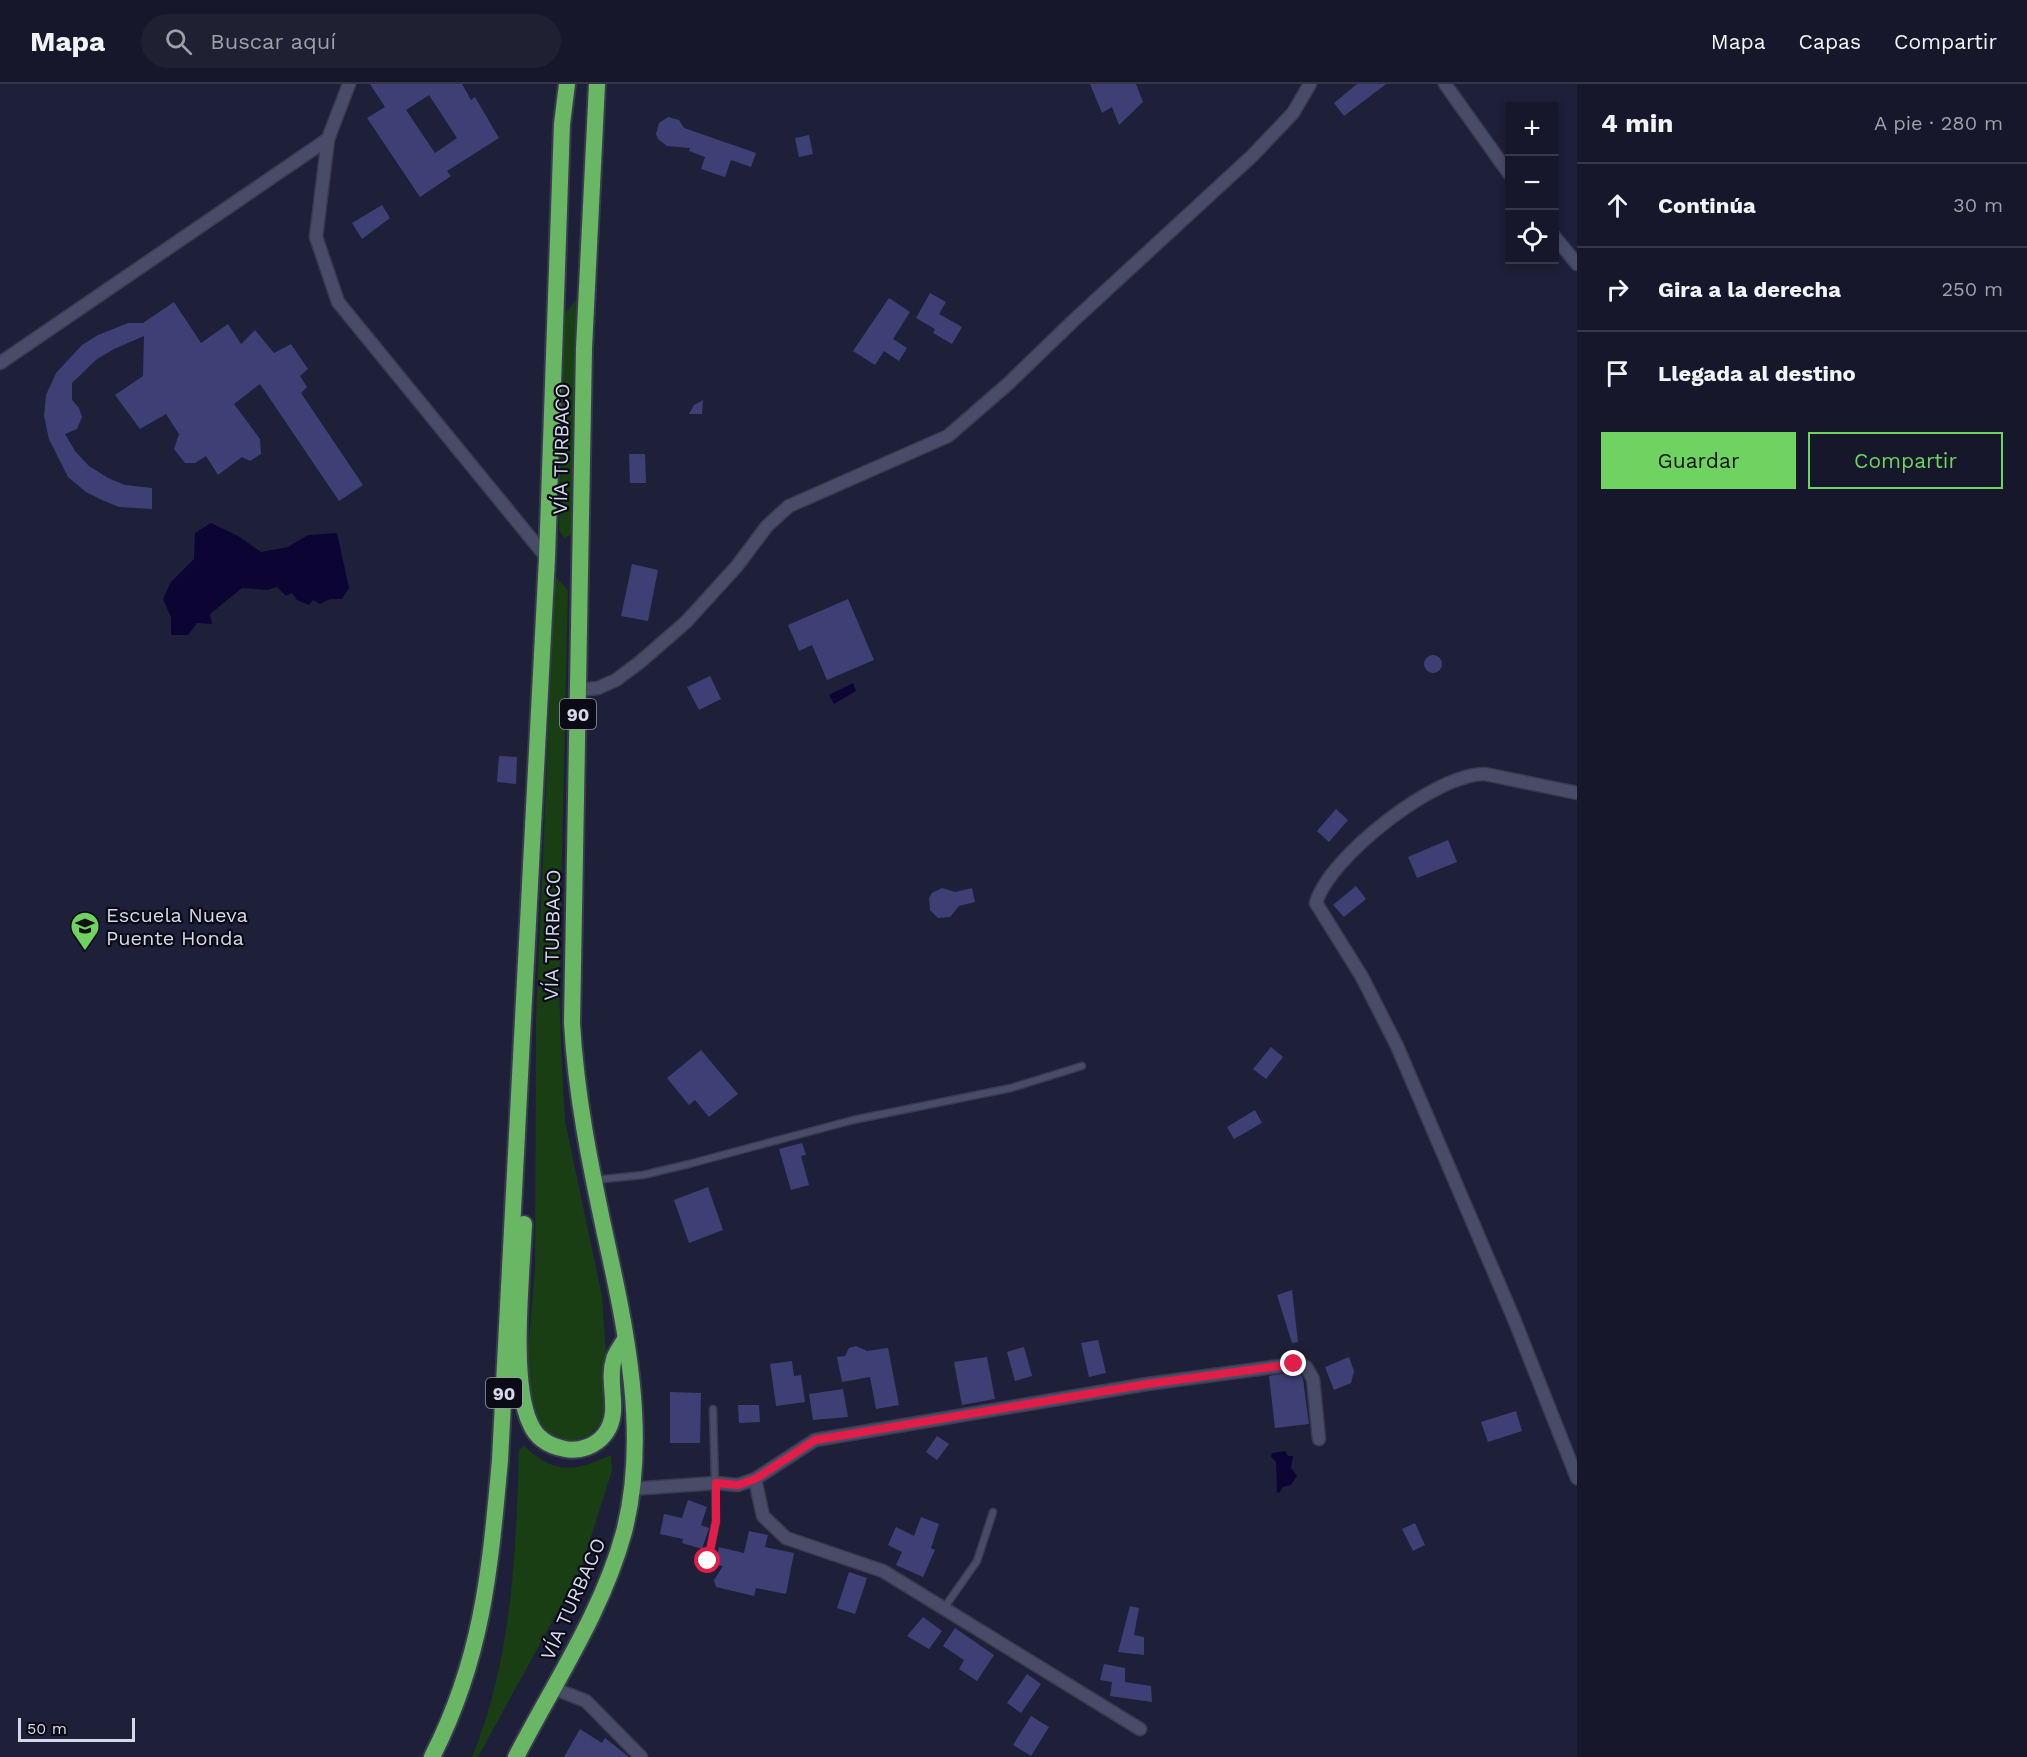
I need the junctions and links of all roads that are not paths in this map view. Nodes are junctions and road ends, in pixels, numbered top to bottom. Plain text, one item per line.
1 (349, 84) edge
2 (567, 84) edge
3 (597, 84) edge
4 (1310, 84) edge
5 (1445, 84) edge
6 (328, 140) junction
7 (1505, 169) edge
8 (1559, 242) edge
9 (1577, 264) edge
10 (0, 363) edge
11 (547, 558) junction
12 (579, 690) junction
13 (1577, 793) edge
14 (1082, 1066) dead end
15 (516, 1161) junction
16 (594, 1180) junction
17 (625, 1339) junction
18 (713, 1409) dead end
19 (1319, 1439) dead end
20 (1577, 1478) edge
21 (755, 1479) junction
22 (716, 1483) junction
23 (630, 1489) junction
24 (993, 1512) dead end
25 (708, 1561) dead end
26 (944, 1608) junction
27 (555, 1689) junction
28 (1140, 1729) dead end
29 (432, 1757) edge
30 (516, 1757) edge
31 (641, 1757) edge

1 - 6 street
2 - 11 highway, VÍA TURBACO / 90
3 - 12 highway, VÍA TURBACO / 90
4 - 12 street
5 - 7 street
6 - 10 street
6 - 11 street
8 - 9 street
11 - 15 highway, VÍA TURBACO / 90
12 - 16 highway, VÍA TURBACO / 90
13 - 20 street
14 - 16 lane
15 - 17 highway
15 - 29 highway, VÍA TURBACO / 90
16 - 17 highway, VÍA TURBACO / 90
17 - 23 highway, VÍA TURBACO / 90
18 - 22 lane
19 - 21 street
21 - 22 street
21 - 26 street
22 - 23 street
22 - 25 lane
23 - 27 highway, VÍA TURBACO / 90
24 - 26 lane
26 - 28 street
27 - 30 highway, VÍA TURBACO / 90
27 - 31 street

